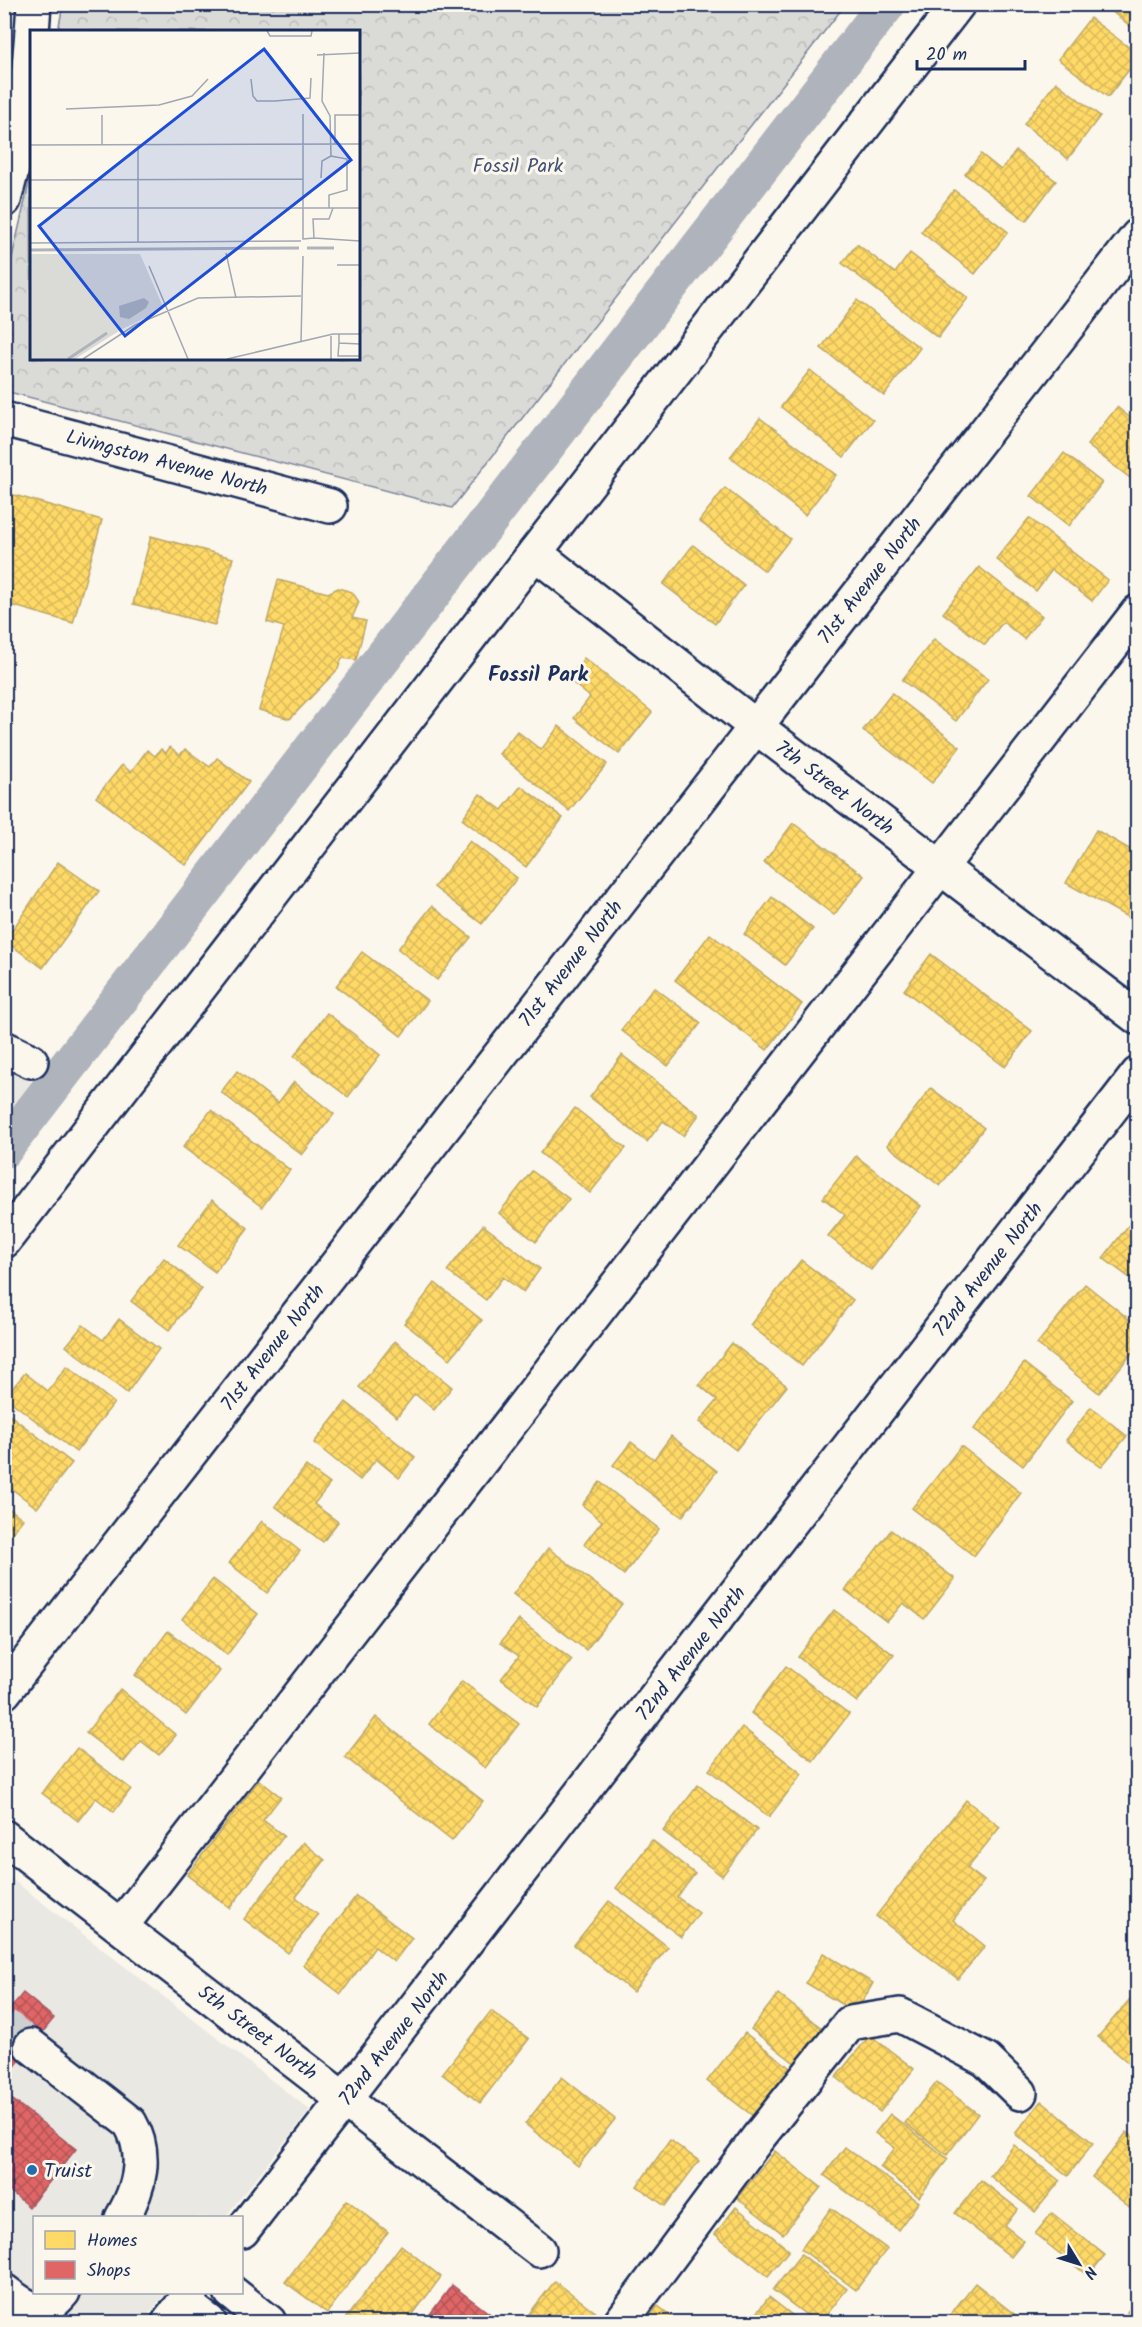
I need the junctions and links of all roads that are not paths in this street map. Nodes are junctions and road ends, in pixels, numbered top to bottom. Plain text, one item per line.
1 (34, 4) edge
2 (958, 4) edge
3 (32, 30) edge
4 (30, 55) edge
5 (4, 200) edge
6 (1137, 236) edge
7 (4, 419) edge
8 (330, 506) dead end
9 (535, 553) junction
10 (1137, 612) edge
11 (755, 726) junction
12 (940, 867) junction
13 (1137, 1018) edge
14 (1137, 1074) edge
15 (4, 1241) edge
16 (4, 1692) edge
17 (4, 1837) edge
18 (121, 1926) junction
19 (32, 2046) tunnel mouth
20 (1020, 2093) dead end
21 (346, 2099) junction
22 (123, 2216) edge
23 (243, 2230) edge
24 (539, 2250) dead end
25 (4, 2291) edge
26 (61, 2294) edge
27 (234, 2294) edge
28 (269, 2322) edge
29 (621, 2322) edge

1 - 3 street
2 - 9 street
4 - 5 street
6 - 11 street, 71st Avenue North
7 - 8 street, Livingston Avenue North
9 - 11 street, 7th Street North
9 - 15 street
10 - 12 street
11 - 12 street, 7th Street North
11 - 16 street, 71st Avenue North
12 - 13 street, 7th Street North
12 - 18 street
14 - 21 street, 72nd Avenue North
17 - 18 street, 5th Street North
18 - 21 street, 5th Street North
19 - 22 street
20 - 29 street
21 - 23 street, 72nd Avenue North
21 - 24 street, 5th Street North
25 - 26 street
27 - 28 street

